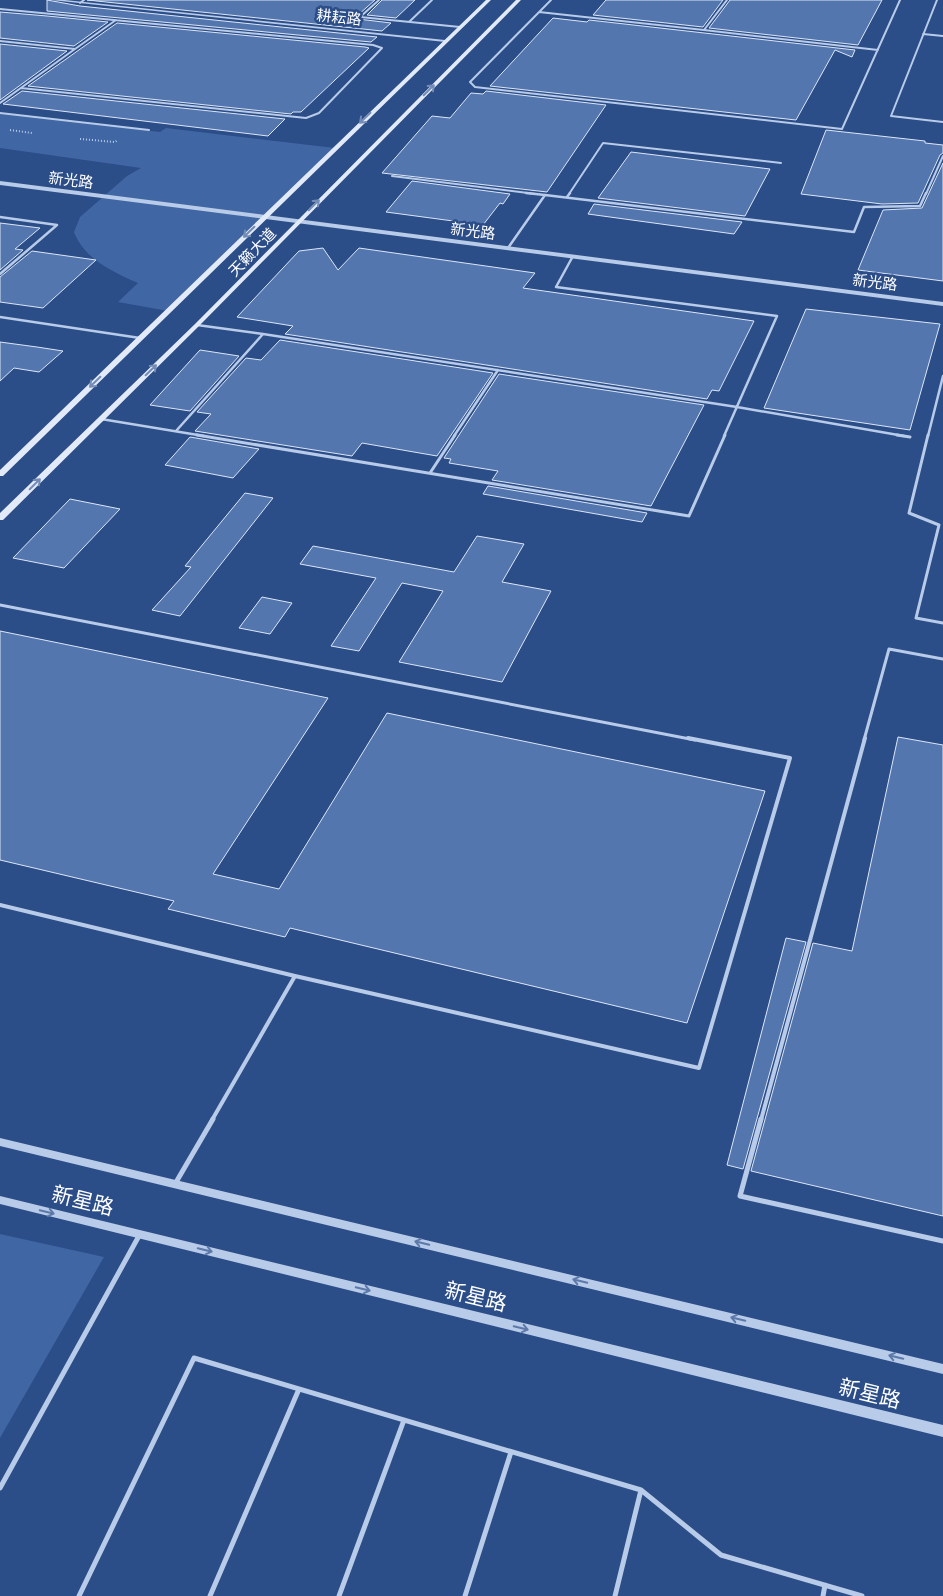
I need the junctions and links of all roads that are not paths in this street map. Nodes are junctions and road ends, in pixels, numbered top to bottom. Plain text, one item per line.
1 (53, 0) edge
2 (379, 0) edge
3 (432, 0) edge
4 (489, 0) edge
5 (519, 0) edge
6 (552, 0) edge
7 (726, 0) edge
8 (900, 0) edge
9 (937, 0) edge
10 (82, 1) edge
11 (0, 9) edge
12 (539, 12) junction
13 (116, 20) junction
14 (409, 22) junction
15 (460, 27) junction
16 (704, 30) junction
17 (923, 34) junction
18 (943, 36) edge
19 (0, 41) edge
20 (445, 41) junction
21 (75, 49) junction
22 (878, 50) junction
23 (21, 88) junction
24 (0, 103) edge
25 (0, 113) edge
26 (943, 122) edge
27 (149, 130) dead end
28 (943, 156) edge
29 (781, 163) dead end
30 (392, 176) dead end
31 (0, 183) edge
32 (544, 195) junction
33 (567, 198) junction
34 (0, 217) edge
35 (264, 217) junction
36 (298, 221) junction
37 (508, 248) junction
38 (573, 256) junction
39 (0, 274) edge
40 (943, 304) edge
41 (0, 317) edge
42 (197, 325) junction
43 (263, 334) junction
44 (140, 338) junction
45 (498, 370) junction
46 (943, 376) edge
47 (936, 405) junction
48 (943, 406) edge
49 (737, 407) junction
50 (100, 419) junction
51 (176, 431) junction
52 (910, 437) dead end
53 (0, 474) edge
54 (430, 474) junction
55 (0, 518) edge
56 (941, 526) edge
57 (0, 605) edge
58 (943, 623) edge
59 (943, 660) edge
60 (0, 904) edge
61 (295, 976) junction
62 (0, 1142) edge
63 (175, 1184) junction
64 (0, 1200) edge
65 (140, 1234) junction
66 (943, 1241) edge
67 (943, 1369) edge
68 (299, 1389) junction
69 (404, 1420) junction
70 (943, 1431) edge
71 (511, 1452) junction
72 (0, 1488) edge
73 (641, 1490) junction
74 (825, 1585) junction
75 (79, 1596) edge
76 (210, 1596) edge
77 (339, 1596) edge
78 (465, 1596) edge
79 (614, 1596) edge
80 (823, 1596) edge
81 (862, 1596) edge

1 - 10 street, 耕耘路
2 - 14 lane
3 - 14 lane
4 - 15 main road, 天籁大道
36 -> 5 main road, 天籁大道
6 - 12 lane
7 - 16 lane
8 - 22 lane
9 - 17 lane
10 - 20 street, 耕耘路
11 - 13 lane
12 - 16 lane
12 - 22 lane
13 - 21 lane
13 - 23 lane
14 - 15 lane
15 - 20 main road, 天籁大道
16 - 22 lane
17 - 18 lane
17 - 26 lane
19 - 21 lane
20 -> 35 main road, 天籁大道
21 - 23 lane
23 - 24 lane
25 - 27 lane
28 - 33 lane
29 - 33 lane
30 - 32 lane
31 - 35 street, 新光路
32 - 33 lane
32 - 37 lane
34 - 39 lane
35 - 36 street, 新光路
35 -> 44 main road, 天籁大道
36 - 37 street, 新光路
36 - 42 main road, 天籁大道
37 - 38 street, 新光路
38 - 40 street, 新光路
38 - 49 lane
41 - 44 lane
42 - 43 lane
50 -> 42 main road, 天籁大道
43 - 45 lane
43 - 51 lane
44 -> 53 main road, 天籁大道
45 - 49 lane
45 - 54 lane
46 - 47 lane
47 - 48 lane
47 - 56 lane
49 - 52 lane
49 - 54 lane
50 - 51 lane
55 -> 50 main road, 天籁大道
51 - 54 lane
56 - 58 lane
57 - 61 lane
59 - 66 lane
60 - 61 lane
61 - 63 lane
62 - 63 street, 新星路
67 -> 63 street, 新星路
64 -> 65 street, 新星路
65 -> 70 street, 新星路
65 - 72 lane
68 - 69 lane
68 - 75 lane
68 - 76 lane
69 - 71 lane
69 - 77 lane
71 - 73 lane
71 - 78 lane
73 - 74 lane
73 - 79 lane
74 - 80 lane
74 - 81 lane

